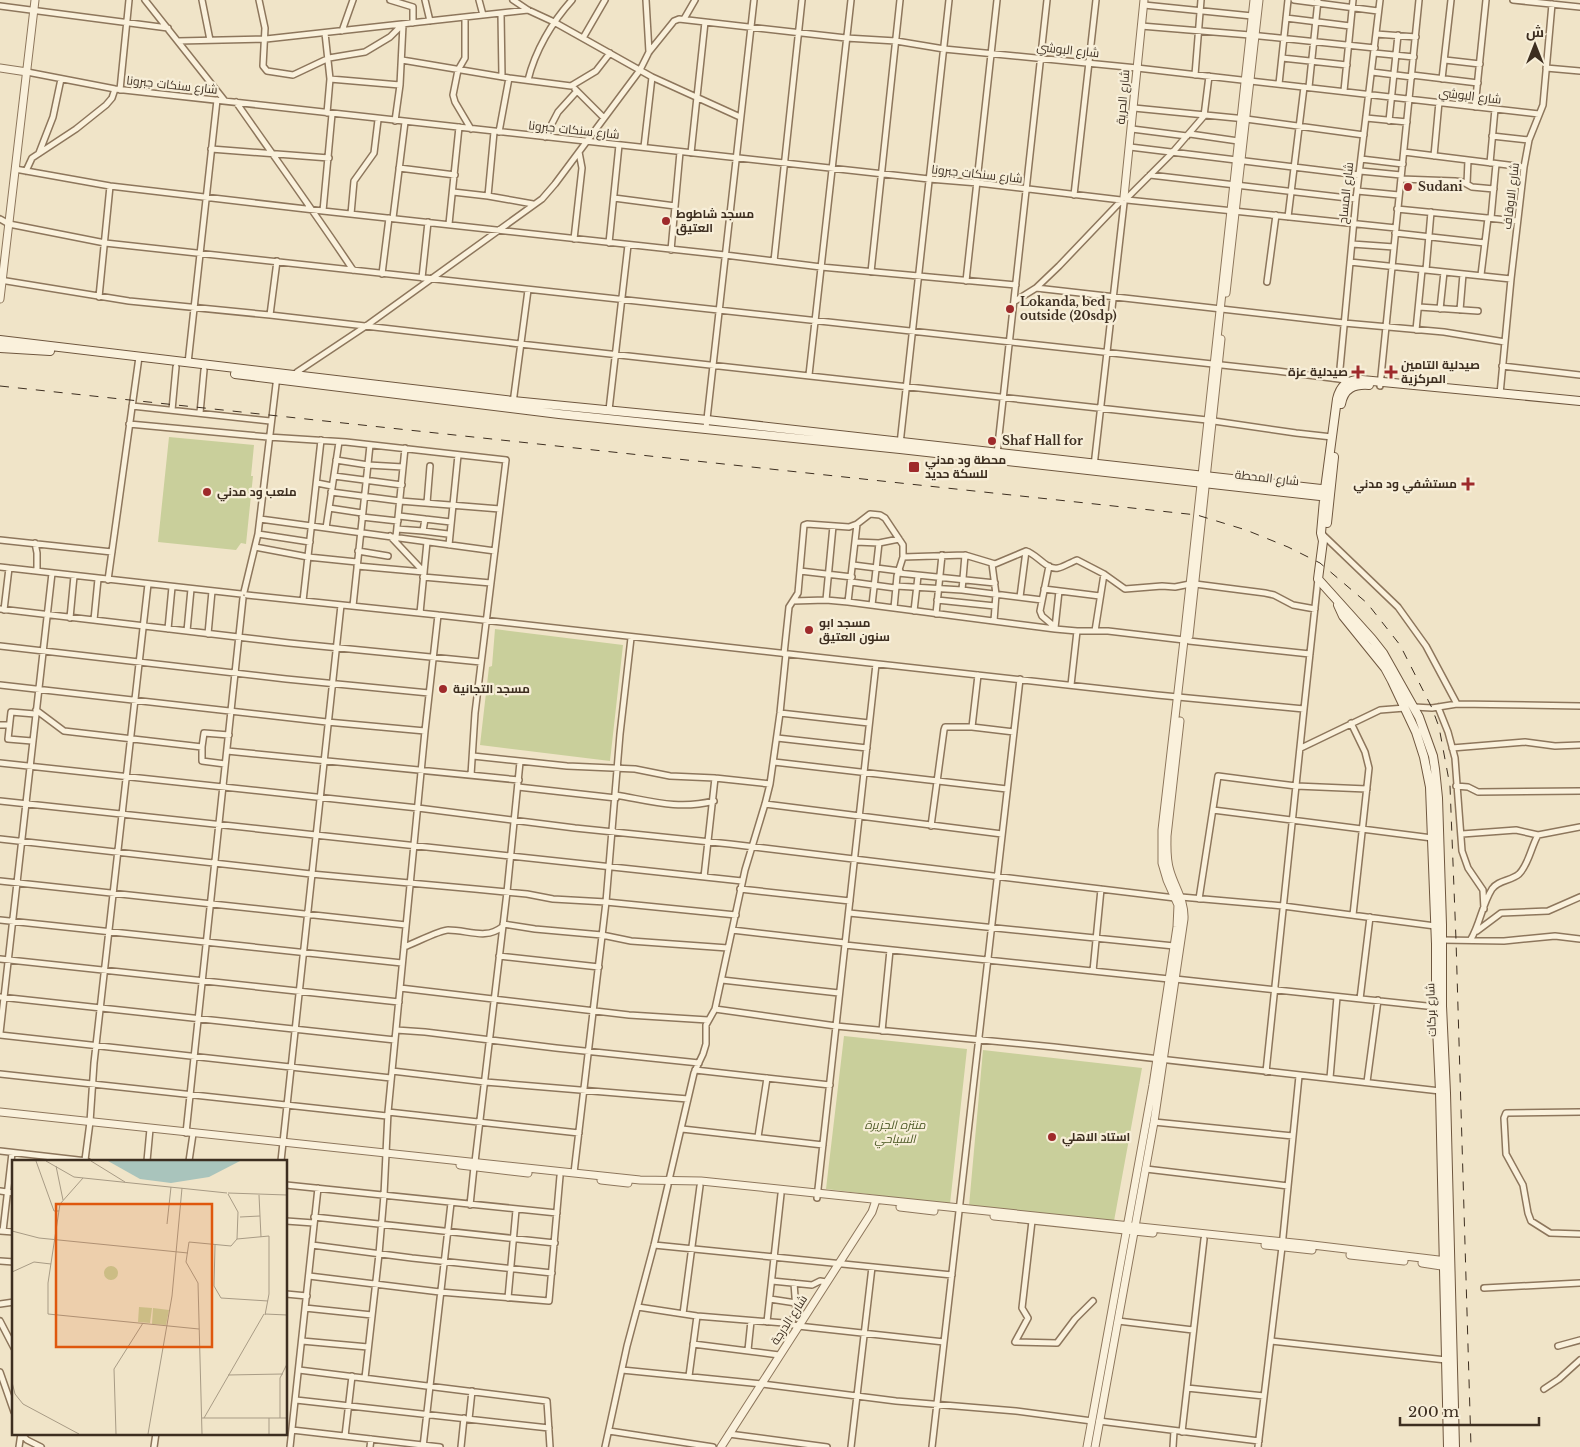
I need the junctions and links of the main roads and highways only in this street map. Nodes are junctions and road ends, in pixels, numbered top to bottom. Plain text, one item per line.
1 (0, 340) edge
2 (0, 348) edge
3 (138, 359) junction
4 (277, 376) junction
5 (1351, 384) junction
6 (1467, 393) junction
7 (1580, 401) edge
8 (513, 405) junction
9 (1580, 405) edge
10 (900, 445) junction
11 (1327, 493) junction
12 (1337, 601) junction
13 (1447, 1264) junction
14 (1448, 1447) edge
15 (1455, 1447) edge

1 - 3 main road
2 - 3 main road
3 - 4 main road
3 - 4 main road
4 - 8 main road
5 - 6 main road
5 - 11 main road
5 - 11 main road
6 - 7 main road
6 - 9 main road
8 - 10 main road
8 - 10 main road
10 - 11 main road, شارع المحطة
11 - 12 main road, شارع بركات
12 - 13 main road, شارع بركات
12 - 13 main road, شارع بركات
13 - 14 main road, شارع بركات
13 - 15 main road, شارع بركات

